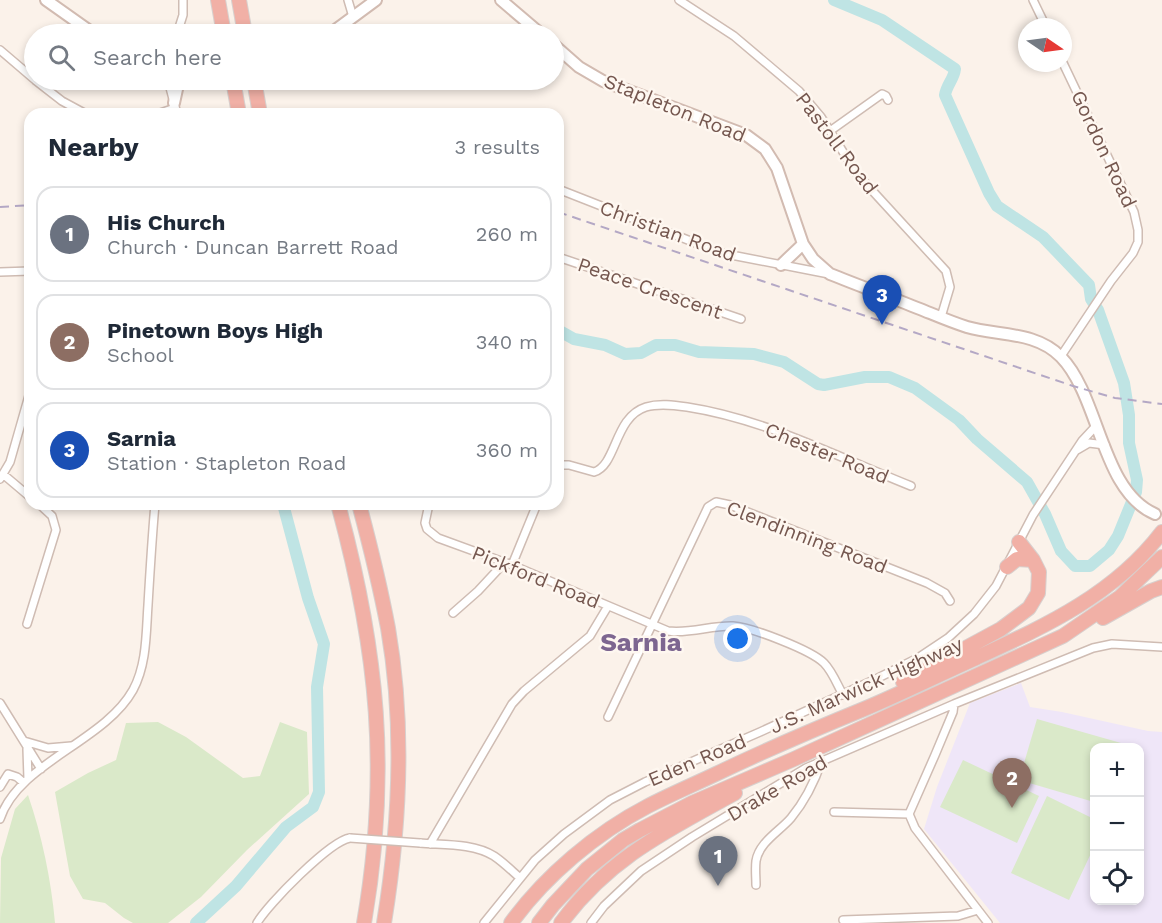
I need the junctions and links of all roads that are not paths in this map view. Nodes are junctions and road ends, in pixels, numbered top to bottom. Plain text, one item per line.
1 (46, 0) edge
2 (183, 0) edge
3 (218, 0) edge
4 (239, 0) edge
5 (348, 0) edge
6 (376, 0) edge
7 (501, 0) edge
8 (679, 0) edge
9 (1033, 0) edge
10 (353, 17) junction
11 (1042, 18) edge
12 (80, 24) edge
13 (180, 24) edge
14 (222, 24) edge
15 (243, 24) edge
16 (344, 24) edge
17 (529, 24) edge
18 (0, 50) edge
19 (564, 54) edge
20 (24, 70) edge
21 (1067, 72) edge
22 (48, 90) edge
23 (170, 90) edge
24 (178, 90) edge
25 (234, 90) edge
26 (256, 90) edge
27 (888, 100) dead end
28 (75, 108) edge
29 (175, 108) edge
30 (238, 108) edge
31 (259, 108) edge
32 (830, 131) junction
33 (564, 191) edge
34 (803, 244) junction
35 (564, 259) edge
36 (781, 265) junction
37 (24, 271) edge
38 (0, 272) edge
39 (830, 274) junction
40 (942, 317) junction
41 (741, 318) dead end
42 (1060, 356) junction
43 (24, 413) edge
44 (1096, 426) junction
45 (1105, 445) junction
46 (1076, 452) junction
47 (564, 465) edge
48 (2, 477) edge
49 (911, 486) dead end
50 (24, 493) edge
51 (46, 510) edge
52 (155, 510) edge
53 (339, 510) edge
54 (361, 510) edge
55 (428, 510) edge
56 (534, 510) edge
57 (1155, 514) dead end
58 (1162, 532) edge
59 (1019, 542) junction
60 (1162, 557) edge
61 (1034, 560) junction
62 (509, 564) junction
63 (1007, 567) junction
64 (1162, 587) edge
65 (950, 601) dead end
66 (608, 606) junction
67 (453, 613) dead end
68 (27, 624) dead end
69 (653, 625) junction
70 (1063, 636) junction
71 (1162, 646) edge
72 (843, 694) junction
73 (0, 703) edge
74 (954, 704) junction
75 (608, 717) dead end
76 (828, 722) junction
77 (25, 743) junction
78 (74, 746) junction
79 (794, 759) junction
80 (822, 760) junction
81 (41, 770) junction
82 (26, 781) junction
83 (0, 787) edge
84 (834, 812) dead end
85 (909, 813) junction
86 (0, 819) edge
87 (430, 844) junction
88 (574, 857) junction
89 (519, 877) junction
90 (756, 885) dead end
91 (978, 910) junction
92 (843, 920) dead end
93 (257, 923) edge
94 (364, 923) edge
95 (384, 923) edge
96 (484, 923) edge
97 (511, 923) edge
98 (520, 923) edge
99 (539, 923) edge
100 (561, 923) edge
101 (591, 923) edge
102 (988, 923) edge

1 - 12 main road
2 - 13 street
3 - 14 highway
4 - 15 highway
5 - 10 street
6 - 10 main road
7 - 17 main road
8 - 32 street, Pastoll Road
9 - 11 street
10 - 16 main road
18 - 20 street
19 - 34 main road, Stapleton Road
21 - 42 street, Gordon Road
22 - 28 street
23 - 29 street
24 - 29 main road
25 - 30 highway
26 - 31 highway
27 - 32 street
32 - 40 street, Pastoll Road
33 - 36 street, Christian Road
34 - 36 main road
34 - 39 main road, Stapleton Road
35 - 41 street, Peace Crescent
36 - 39 street, Christian Road
37 - 38 street
39 - 40 main road, Stapleton Road
40 - 42 main road, Stapleton Road
42 - 44 main road, Stapleton Road
43 - 48 street
44 - 45 main road, Stapleton Road
44 - 46 street, Eden Road
45 - 46 street
45 - 57 main road, Stapleton Road
46 - 59 street, Eden Road
47 - 49 street, Chester Road
48 - 50 street
51 - 68 street
52 - 78 street
53 - 94 highway
54 - 95 highway
55 - 62 street, Pickford Road
56 - 62 street
58 - 76 highway, J.S. Marwick Highway
59 - 61 highway
59 - 63 street, Eden Road
60 - 70 highway, J.S. Marwick Highway
61 - 63 highway
61 - 76 highway
62 - 66 street, Pickford Road
62 - 67 street
63 - 72 street, Eden Road
64 - 70 highway
65 - 69 street, Clendinning Road
66 - 69 street, Pickford Road
66 - 87 street
69 - 72 street, Pickford Road
69 - 75 street, Clendinning Road
70 - 79 highway, J.S. Marwick Highway
71 - 74 street, Drake Road
72 - 89 street, Eden Road
73 - 77 street
74 - 80 street, Drake Road
74 - 85 street
76 - 88 highway, J.S. Marwick Highway
77 - 78 street
77 - 81 street
77 - 82 street
78 - 81 street
79 - 99 highway
79 - 100 highway
80 - 90 street
80 - 101 street, Drake Road
81 - 82 street
82 - 83 street
82 - 86 street
84 - 85 street
85 - 91 street
87 - 89 street
87 - 93 street, bridge
88 - 97 highway
88 - 98 highway
89 - 96 street, Eden Road
91 - 92 street
91 - 102 street

